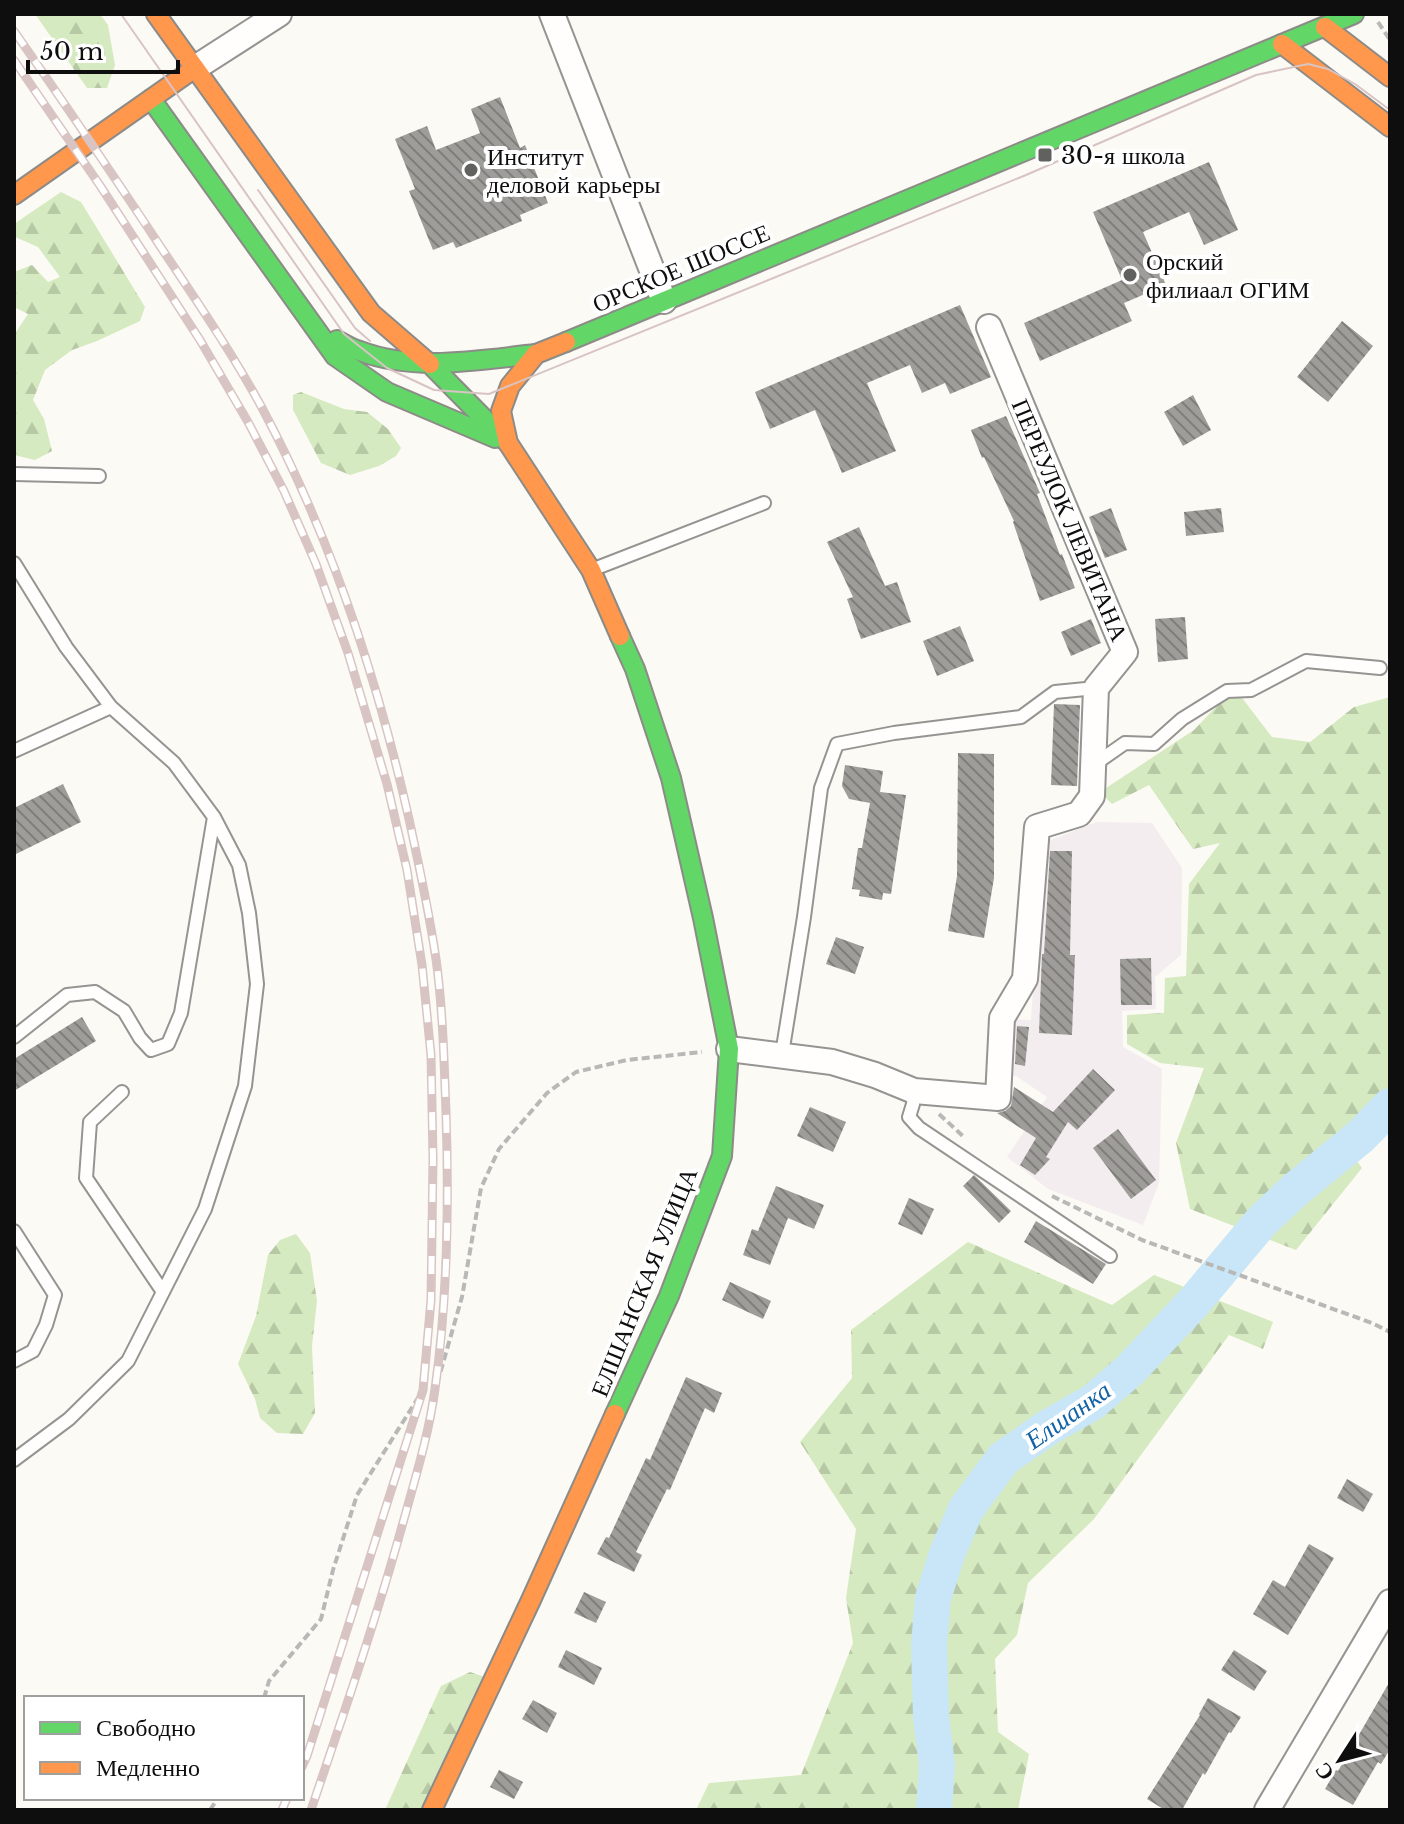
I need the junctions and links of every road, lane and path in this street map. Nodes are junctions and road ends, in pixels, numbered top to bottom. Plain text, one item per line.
1 (156, 14) edge
2 (279, 14) edge
3 (552, 14) edge
4 (1374, 14) edge
5 (1343, 18) edge
6 (1390, 40) edge
7 (1282, 44) junction
8 (195, 68) junction
9 (1390, 77) edge
10 (151, 99) junction
11 (1390, 127) edge
12 (14, 195) edge
13 (664, 301) junction
14 (311, 323) junction
15 (989, 327) dead end
16 (536, 354) junction
17 (429, 363) junction
18 (508, 443) junction
19 (14, 474) edge
20 (99, 476) dead end
21 (764, 503) dead end
22 (14, 563) edge
23 (591, 570) junction
24 (1380, 668) dead end
25 (1096, 688) junction
26 (111, 707) junction
27 (14, 751) edge
28 (1093, 765) junction
29 (214, 817) junction
30 (14, 1037) edge
31 (729, 1049) junction
32 (782, 1054) junction
33 (914, 1091) junction
34 (122, 1092) dead end
35 (972, 1144) dead end
36 (1041, 1191) dead end
37 (14, 1231) edge
38 (1110, 1256) dead end
39 (163, 1292) junction
40 (1390, 1332) edge
41 (14, 1361) edge
42 (14, 1460) edge
43 (1390, 1602) edge
44 (265, 1696) edge
45 (432, 1810) edge
46 (1267, 1810) edge

1 - 8 main road
2 - 8 street
3 - 13 street
4 - 6 path
5 - 7 main road, ОРСКОЕ ШОССЕ
5 - 9 main road
7 - 11 main road
7 - 13 main road, ОРСКОЕ ШОССЕ
8 - 10 main road
8 - 17 main road
10 - 12 main road
10 - 14 main road
13 - 16 main road, ОРСКОЕ ШОССЕ
14 - 17 main road, ОРСКОЕ ШОССЕ
14 - 18 main road
15 - 25 street, ПЕРЕУЛОК ЛЕВИТАНА
16 - 17 main road, ОРСКОЕ ШОССЕ
16 - 18 main road
17 - 18 main road, ЕЛШАНСКАЯ УЛИЦА
18 - 23 main road, ЕЛШАНСКАЯ УЛИЦА
19 - 20 lane
21 - 23 lane
22 - 26 lane
23 - 31 main road, ЕЛШАНСКАЯ УЛИЦА
24 - 28 lane
25 - 28 street
25 - 32 lane
26 - 27 lane
26 - 29 lane
28 - 33 street
29 - 30 lane
29 - 39 lane
31 - 32 street
31 - 44 path
31 - 45 main road, ЕЛШАНСКАЯ УЛИЦА
32 - 33 street
33 - 35 path
33 - 38 lane
34 - 39 lane
36 - 40 path
37 - 41 lane
39 - 42 lane
43 - 46 street

